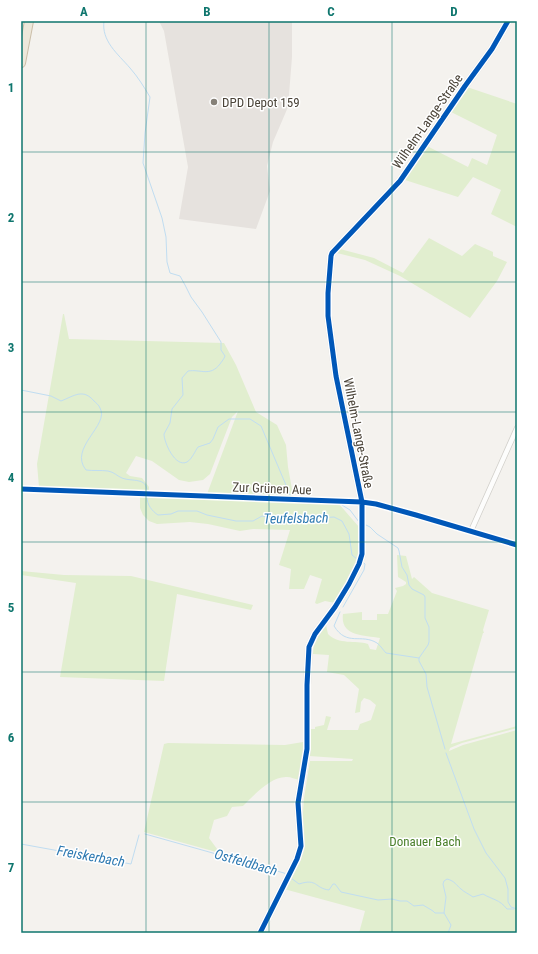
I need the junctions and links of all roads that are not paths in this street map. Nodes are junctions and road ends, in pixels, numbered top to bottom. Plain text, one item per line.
1 (29, 21) edge
2 (508, 21) edge
3 (21, 64) edge
4 (517, 428) edge
5 (21, 489) edge
6 (362, 502) junction
7 (471, 530) junction
8 (517, 545) edge
9 (260, 933) edge

1 - 3 highway
2 - 6 street, Wilhelm-Lange-Straße
4 - 7 street
5 - 6 street, Zur Grünen Aue
6 - 7 street, Zur Grünen Aue
6 - 9 street, Wilhelm-Lange-Straße
7 - 8 street, Zur Grünen Aue

